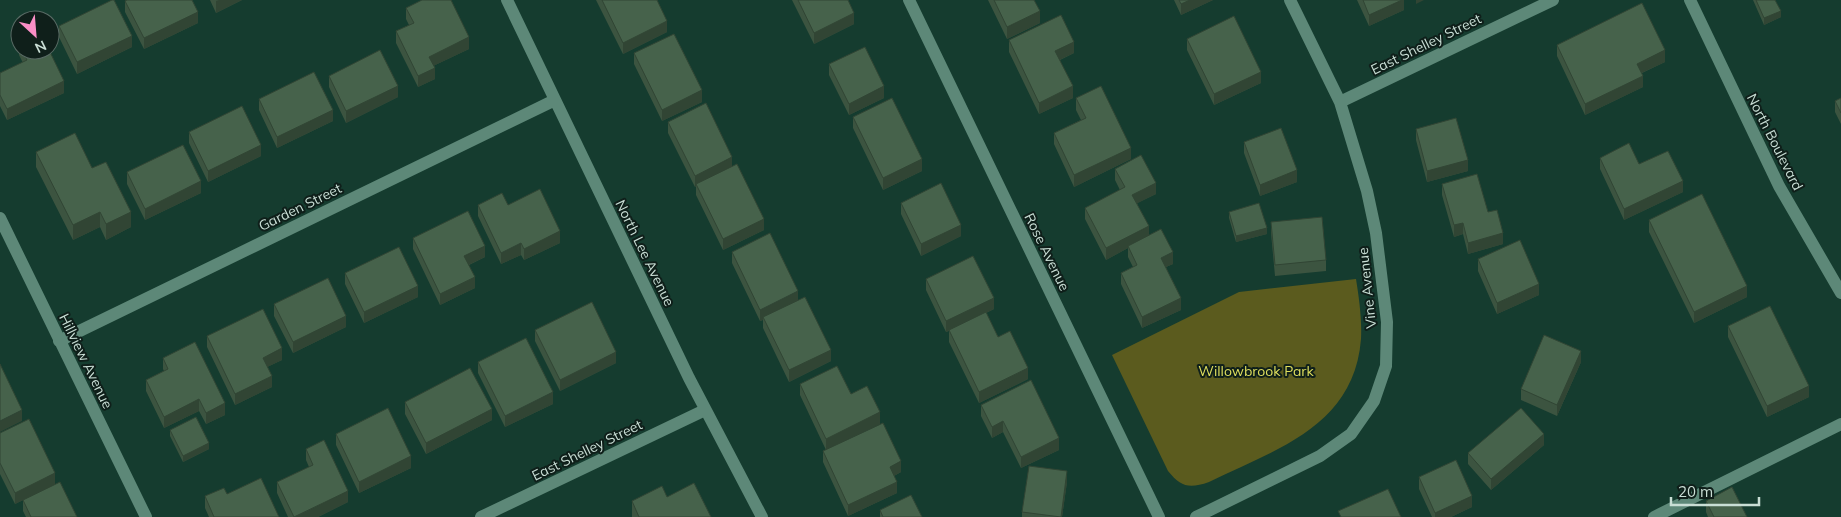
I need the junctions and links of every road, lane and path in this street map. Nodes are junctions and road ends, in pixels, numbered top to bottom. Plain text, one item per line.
1 (507, 0) edge
2 (908, 0) edge
3 (1290, 0) edge
4 (1553, 0) edge
5 (1690, 0) edge
6 (555, 100) junction
7 (1340, 102) junction
8 (0, 218) edge
9 (1841, 293) edge
10 (60, 341) junction
11 (705, 410) junction
12 (1841, 424) edge
13 (146, 517) edge
14 (482, 517) edge
15 (762, 517) edge
16 (1159, 517) edge
17 (1196, 517) edge
18 (1654, 517) edge

1 - 6 street, North Lee Avenue
2 - 16 street, Rose Avenue
3 - 7 street, Vine Avenue
4 - 7 street, East Shelley Street
5 - 9 street, North Boulevard
6 - 10 street, Garden Street
6 - 11 street, North Lee Avenue
7 - 17 street, Vine Avenue
8 - 10 street, Hillview Avenue
10 - 13 street, Hillview Avenue
11 - 14 street, East Shelley Street
11 - 15 street, North Lee Avenue
12 - 18 street

